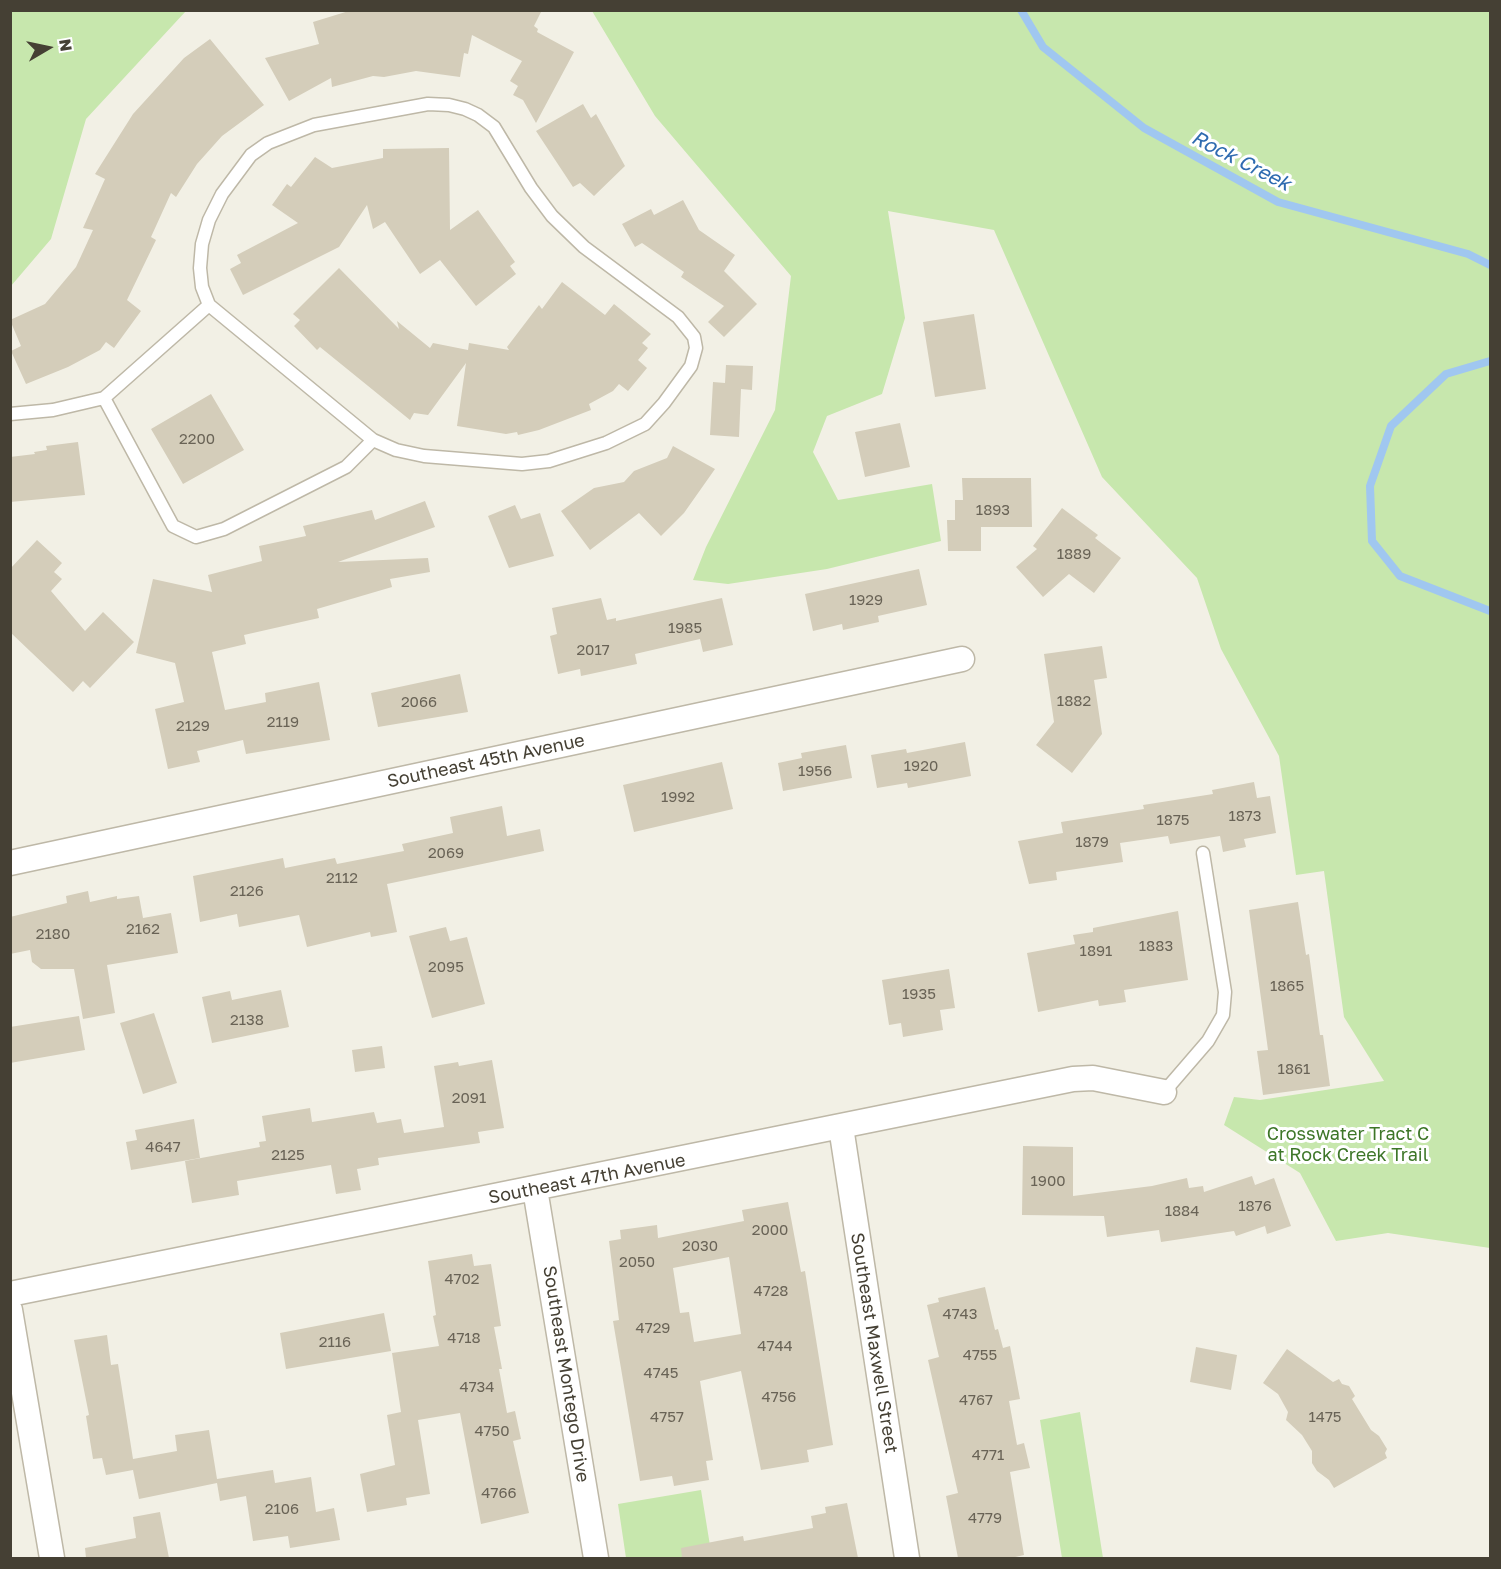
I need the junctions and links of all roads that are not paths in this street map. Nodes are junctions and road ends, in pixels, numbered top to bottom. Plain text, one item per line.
1 (210, 305) junction
2 (104, 398) junction
3 (10, 414) edge
4 (373, 440) junction
5 (963, 659) dead end
6 (1203, 853) dead end
7 (10, 863) edge
8 (1164, 1092) joint
9 (840, 1127) junction
10 (535, 1189) junction
11 (10, 1294) edge
12 (10, 1310) edge
13 (52, 1558) edge
14 (596, 1558) edge
15 (908, 1558) edge

1 - 2 lane
1 - 4 lane
1 - 4 lane
2 - 3 lane
2 - 4 lane
5 - 7 street, Southeast 45th Avenue
6 - 8 lane
8 - 9 street, Southeast 47th Avenue
9 - 10 street, Southeast 47th Avenue
9 - 15 street, Southeast Maxwell Street
10 - 11 street, Southeast 47th Avenue
10 - 14 street, Southeast Montego Drive
12 - 13 street

